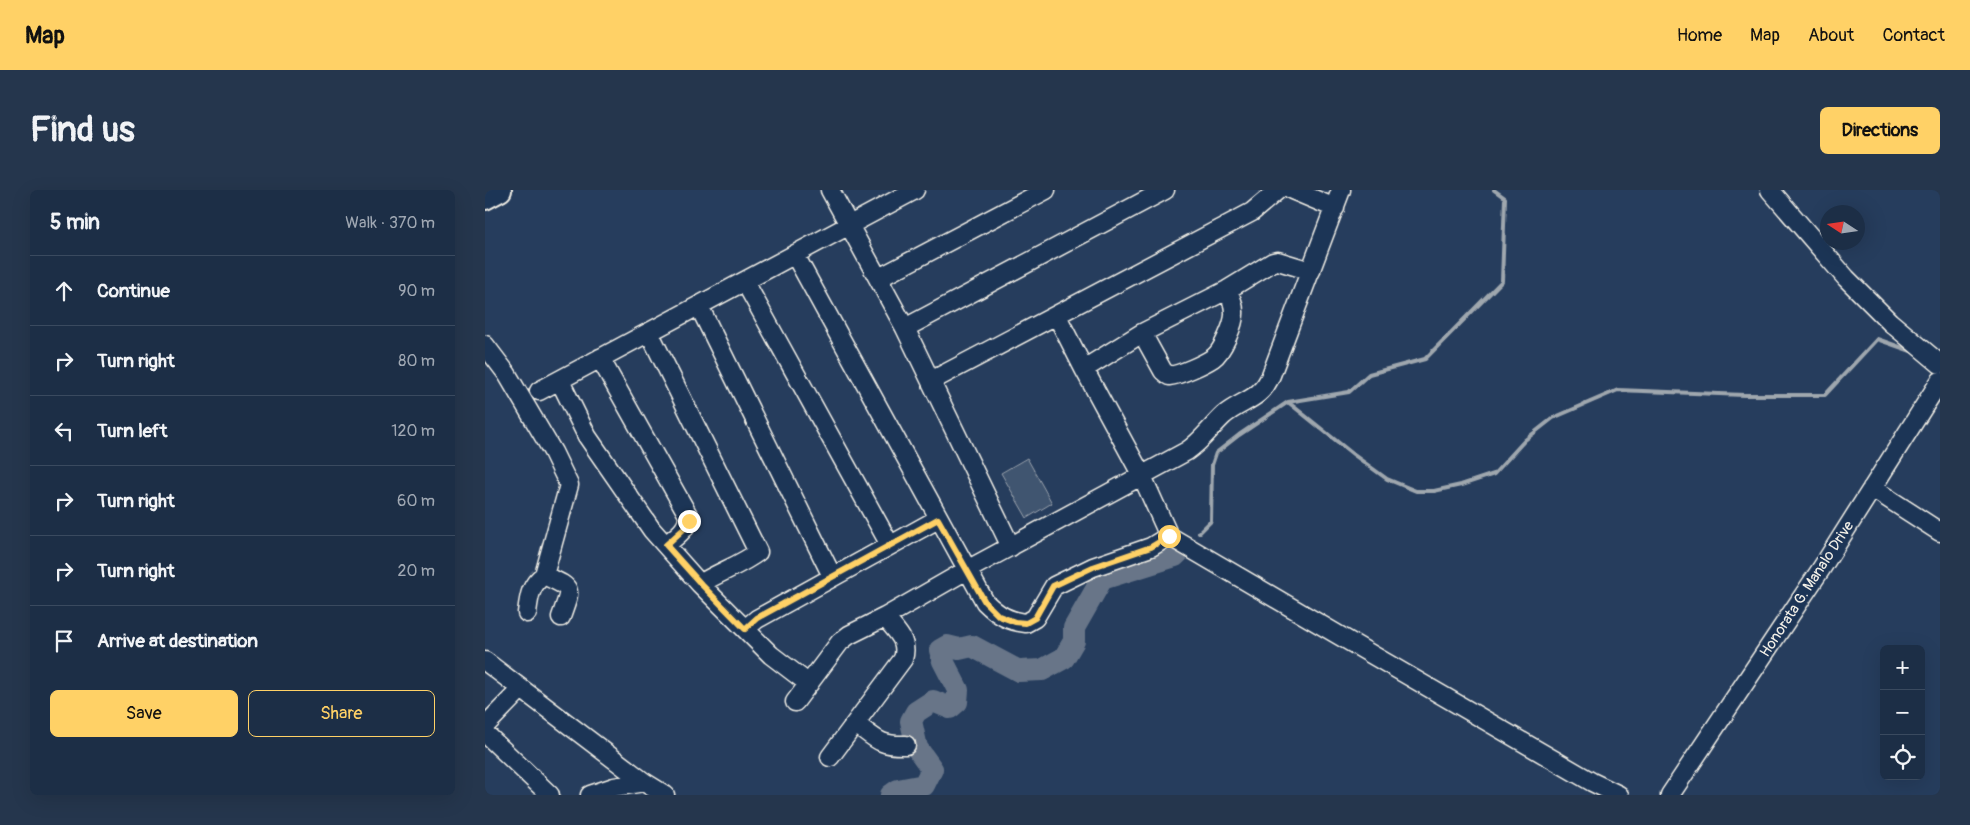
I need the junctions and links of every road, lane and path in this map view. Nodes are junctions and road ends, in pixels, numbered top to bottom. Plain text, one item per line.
1 (500, 190) edge
2 (830, 190) edge
3 (915, 190) edge
4 (1046, 190) edge
5 (1165, 190) edge
6 (1278, 190) edge
7 (1292, 190) edge
8 (1341, 190) edge
9 (1771, 190) edge
10 (485, 198) edge
11 (1335, 208) junction
12 (850, 224) junction
13 (795, 255) junction
14 (1311, 271) junction
15 (879, 278) junction
16 (745, 282) junction
17 (1227, 290) junction
18 (699, 306) junction
19 (1057, 316) junction
20 (905, 328) junction
21 (649, 332) junction
22 (1142, 333) junction
23 (485, 345) edge
24 (600, 358) junction
25 (1940, 364) edge
26 (1084, 369) junction
27 (560, 381) junction
28 (931, 381) junction
29 (1939, 387) edge
30 (539, 390) dead end
31 (1142, 476) junction
32 (1872, 488) junction
33 (938, 519) junction
34 (1940, 532) edge
35 (1169, 536) junction
36 (666, 545) junction
37 (890, 545) junction
38 (1011, 547) junction
39 (967, 570) junction
40 (543, 575) junction
41 (832, 576) junction
42 (701, 584) junction
43 (527, 613) dead end
44 (561, 617) dead end
45 (885, 617) junction
46 (745, 629) junction
47 (485, 661) edge
48 (809, 684) junction
49 (521, 689) junction
50 (795, 702) dead end
51 (856, 724) junction
52 (485, 726) edge
53 (485, 733) edge
54 (906, 745) dead end
55 (830, 757) dead end
56 (644, 782) junction
57 (550, 795) edge
58 (590, 795) edge
59 (665, 795) edge
60 (1619, 795) edge
61 (1670, 795) edge

1 - 10 main road
2 - 12 street
3 - 12 street
4 - 15 street
5 - 20 street
6 - 19 street
7 - 11 street
8 - 11 street
9 - 25 street
11 - 14 street
12 - 13 street
12 - 15 street
13 - 16 street
13 - 33 street
14 - 17 street
14 - 31 street
15 - 20 street
16 - 18 street
16 - 37 street
17 - 22 street
17 - 22 street
18 - 21 street
18 - 41 street
19 - 26 street
19 - 28 street
20 - 28 street
21 - 24 street
21 - 42 street
22 - 26 street
23 - 40 street
24 - 27 street
24 - 36 street
26 - 31 street
27 - 30 street
27 - 36 street
28 - 38 street
29 - 32 street, Honorata G. Manalo Drive
31 - 35 street
31 - 38 street
32 - 34 street
32 - 61 street, Honorata G. Manalo Drive
33 - 37 street
33 - 39 street
35 - 39 street
35 - 60 street
36 - 42 street
37 - 41 street
38 - 39 street
39 - 45 street
40 - 43 street
40 - 44 street
41 - 46 street
42 - 46 street
45 - 48 street
45 - 51 street
46 - 48 street
47 - 49 street
48 - 50 street
49 - 52 street
49 - 56 street
51 - 54 street
51 - 55 street
53 - 57 street
56 - 58 street
56 - 59 street

